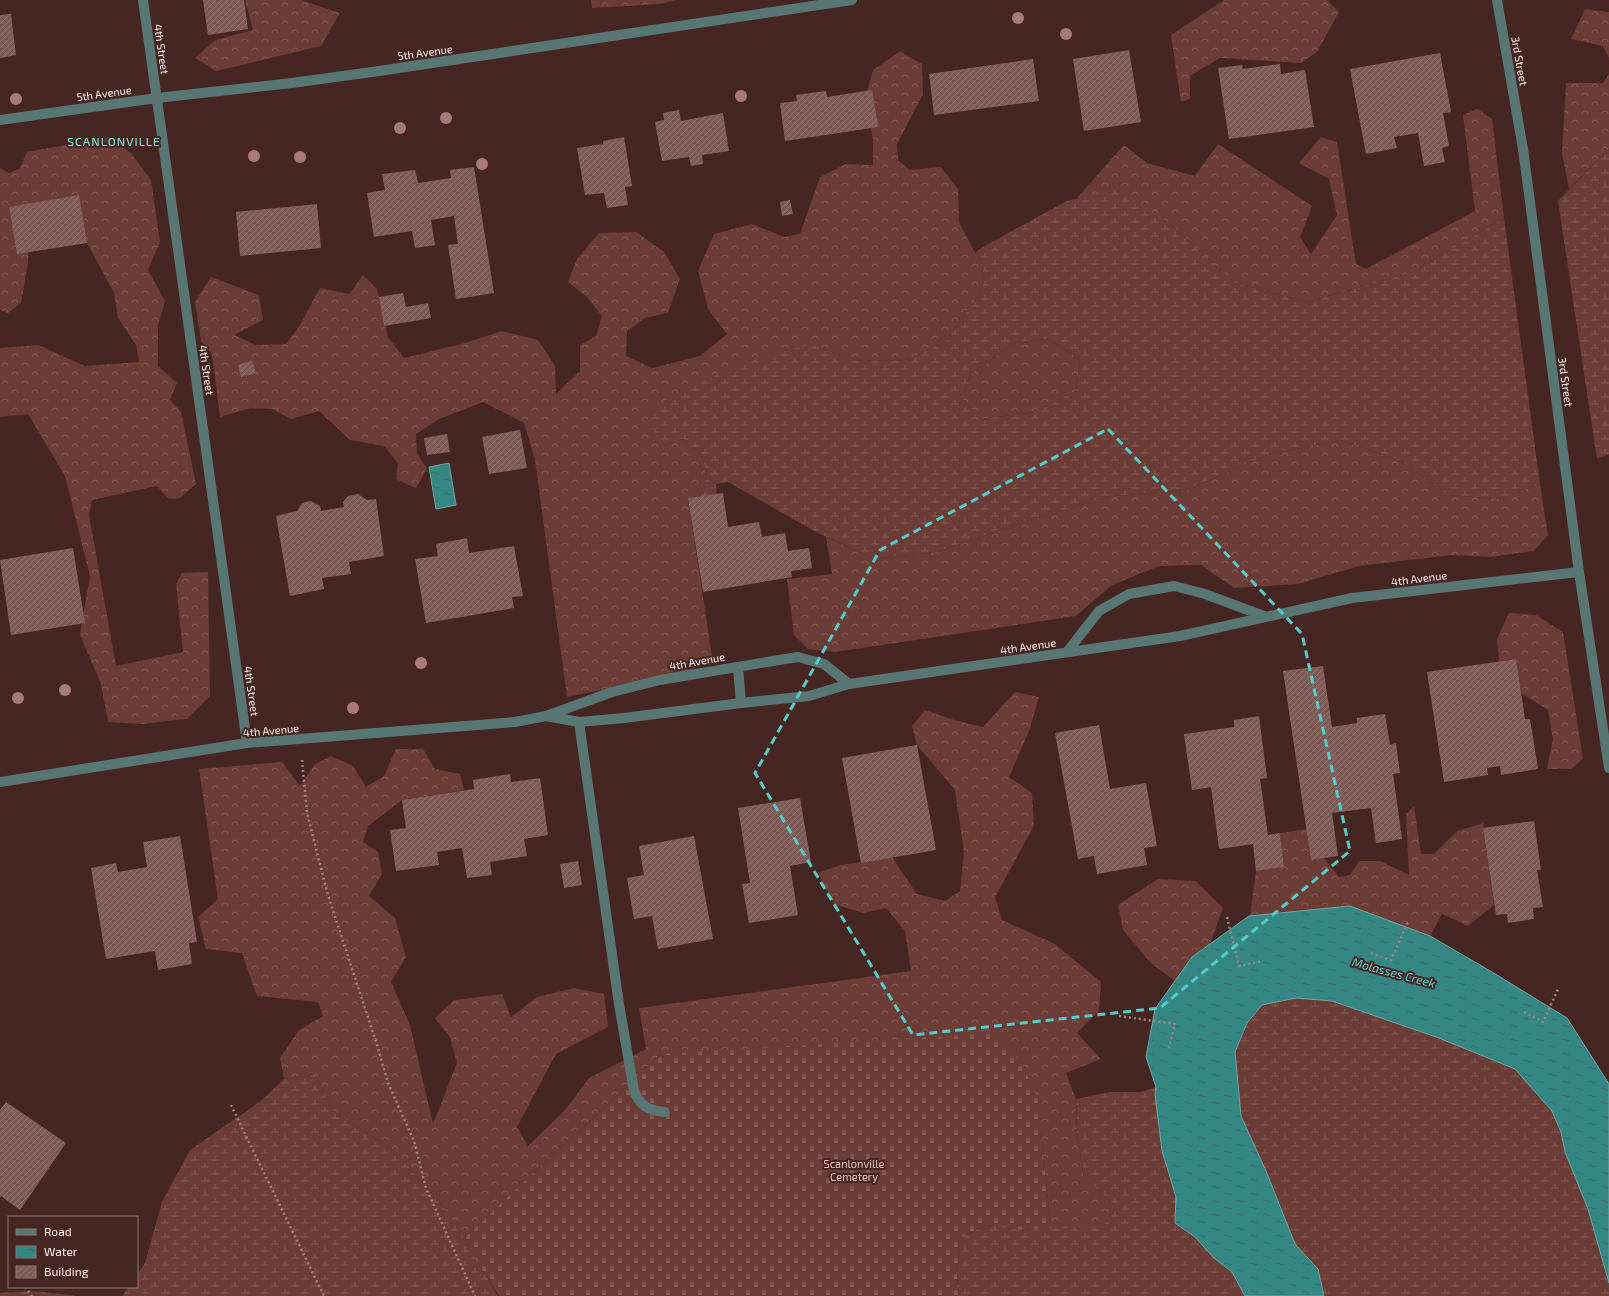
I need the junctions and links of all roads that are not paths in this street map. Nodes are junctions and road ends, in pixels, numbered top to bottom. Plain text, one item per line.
1 (143, 0) edge
2 (852, 0) edge
3 (1497, 0) edge
4 (157, 98) junction
5 (0, 120) edge
6 (1579, 572) junction
7 (1264, 616) junction
8 (1067, 652) junction
9 (738, 667) junction
10 (850, 684) junction
11 (741, 703) junction
12 (546, 716) junction
13 (579, 722) junction
14 (247, 743) junction
15 (1609, 768) edge
16 (0, 782) edge
17 (665, 1112) dead end

1 - 4 street, 4th Street
2 - 4 street, 5th Avenue
3 - 6 street, 3rd Street
4 - 5 street, 5th Avenue
4 - 14 street, 4th Street
6 - 7 street, 4th Avenue
6 - 15 street, 3rd Street
7 - 8 street, 4th Avenue
7 - 8 street, 4th Avenue
8 - 10 street, 4th Avenue
9 - 10 street, 4th Avenue
9 - 11 street
9 - 12 street, 4th Avenue
10 - 11 street, 4th Avenue
11 - 13 street, 4th Avenue
12 - 13 street, 4th Avenue
12 - 14 street, 4th Avenue
13 - 17 street
14 - 16 street, 4th Avenue

